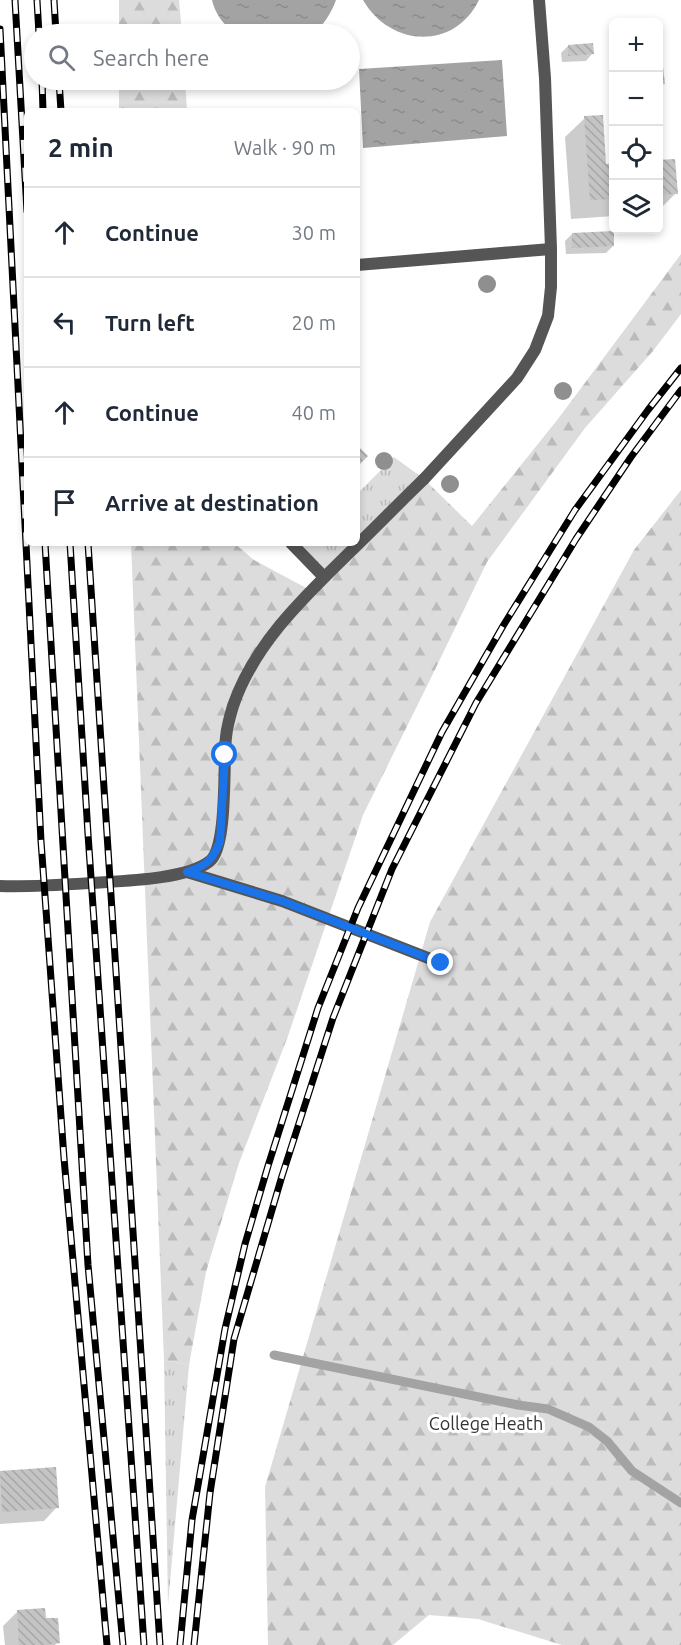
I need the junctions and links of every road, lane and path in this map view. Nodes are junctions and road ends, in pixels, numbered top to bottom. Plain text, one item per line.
1 (539, 0) edge
2 (551, 249) junction
3 (360, 264) edge
4 (360, 542) edge
5 (294, 546) edge
6 (356, 546) edge
7 (324, 577) junction
8 (187, 872) junction
9 (0, 886) edge
10 (441, 963) dead end

1 - 2 street
2 - 3 street
2 - 4 street
5 - 7 street
6 - 7 street
7 - 8 street
8 - 9 street
8 - 10 street

